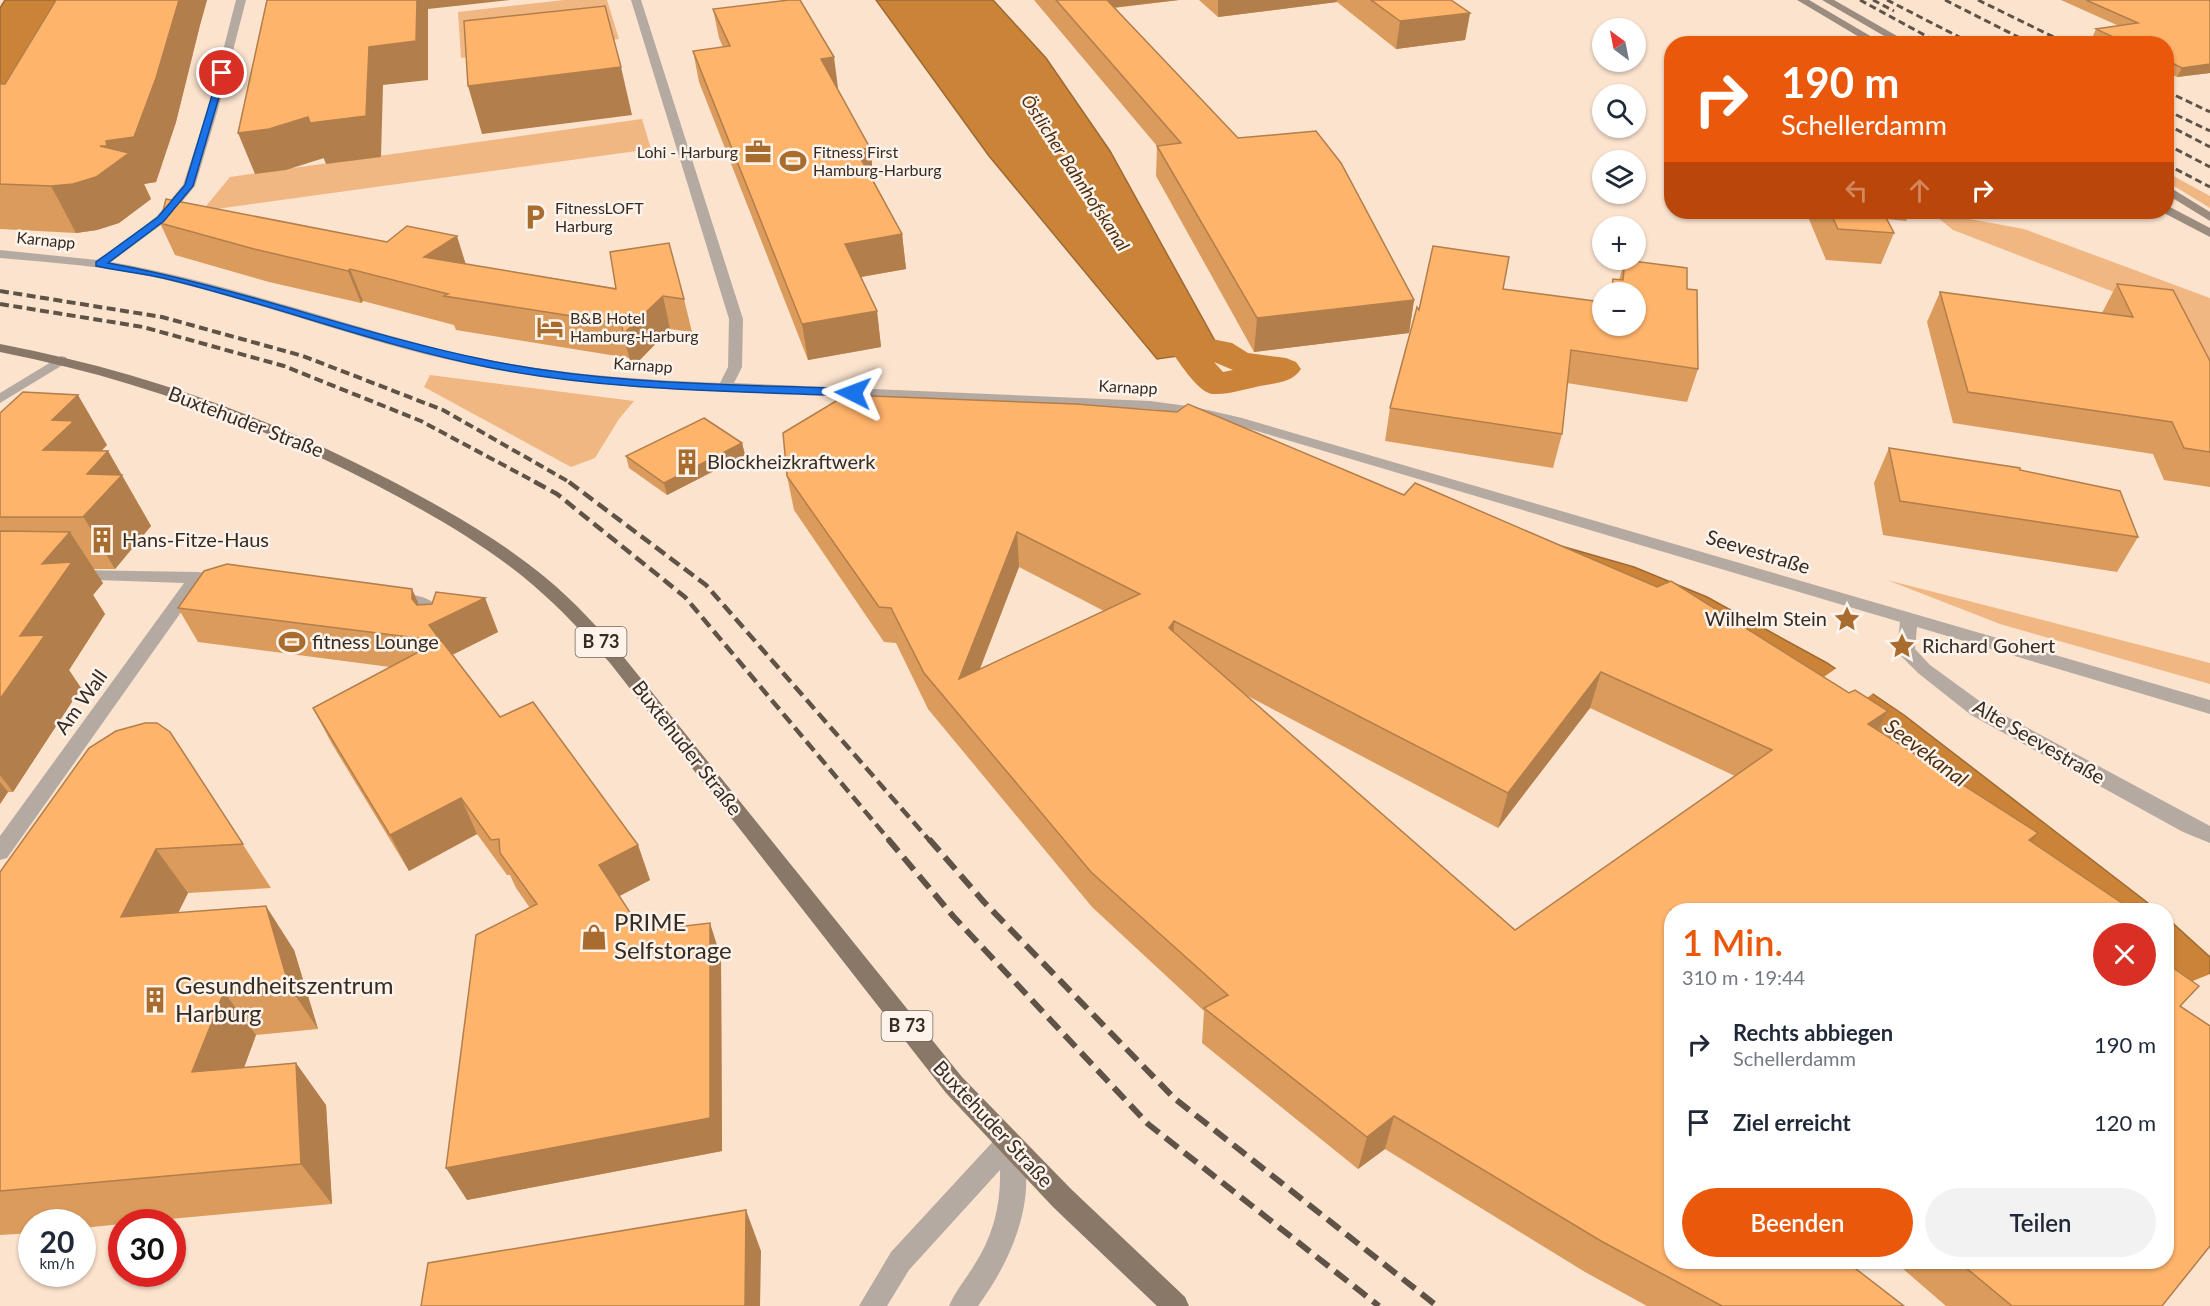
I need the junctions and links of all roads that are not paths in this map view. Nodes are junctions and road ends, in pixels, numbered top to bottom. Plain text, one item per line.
1 (241, 0) edge
2 (636, 0) edge
3 (1802, 0) edge
4 (1827, 0) edge
5 (1865, 36) edge
6 (1892, 36) edge
7 (2174, 194) edge
8 (2174, 213) edge
9 (2210, 217) edge
10 (2210, 232) edge
11 (0, 254) edge
12 (99, 264) junction
13 (0, 348) edge
14 (61, 360) junction
15 (725, 387) junction
16 (0, 399) edge
17 (1293, 438) joint
18 (60, 575) edge
19 (197, 577) junction
20 (237, 580) edge
21 (379, 596) edge
22 (1909, 618) junction
23 (438, 633) edge
24 (2210, 707) edge
25 (2210, 835) edge
26 (0, 852) edge
27 (1008, 1143) junction
28 (872, 1306) edge
29 (962, 1306) edge
30 (1176, 1306) edge

1 - 12 street
2 - 15 street
3 - 5 main road
4 - 6 main road
7 - 9 main road
8 - 10 main road
11 - 12 street, Karnapp
12 - 15 street, Karnapp
13 - 14 main road, Buxtehuder Straße / B 73
14 - 16 street
14 - 27 main road, Buxtehuder Straße / B 73
15 - 17 street, Karnapp
17 - 22 street, Seevestraße
18 - 19 street
19 - 20 street
19 - 26 street, Am Wall
21 - 23 street
22 - 24 street, Seevestraße
22 - 25 street, Alte Seevestraße
27 - 28 street
27 - 29 street
27 - 30 main road, Buxtehuder Straße / B 73

